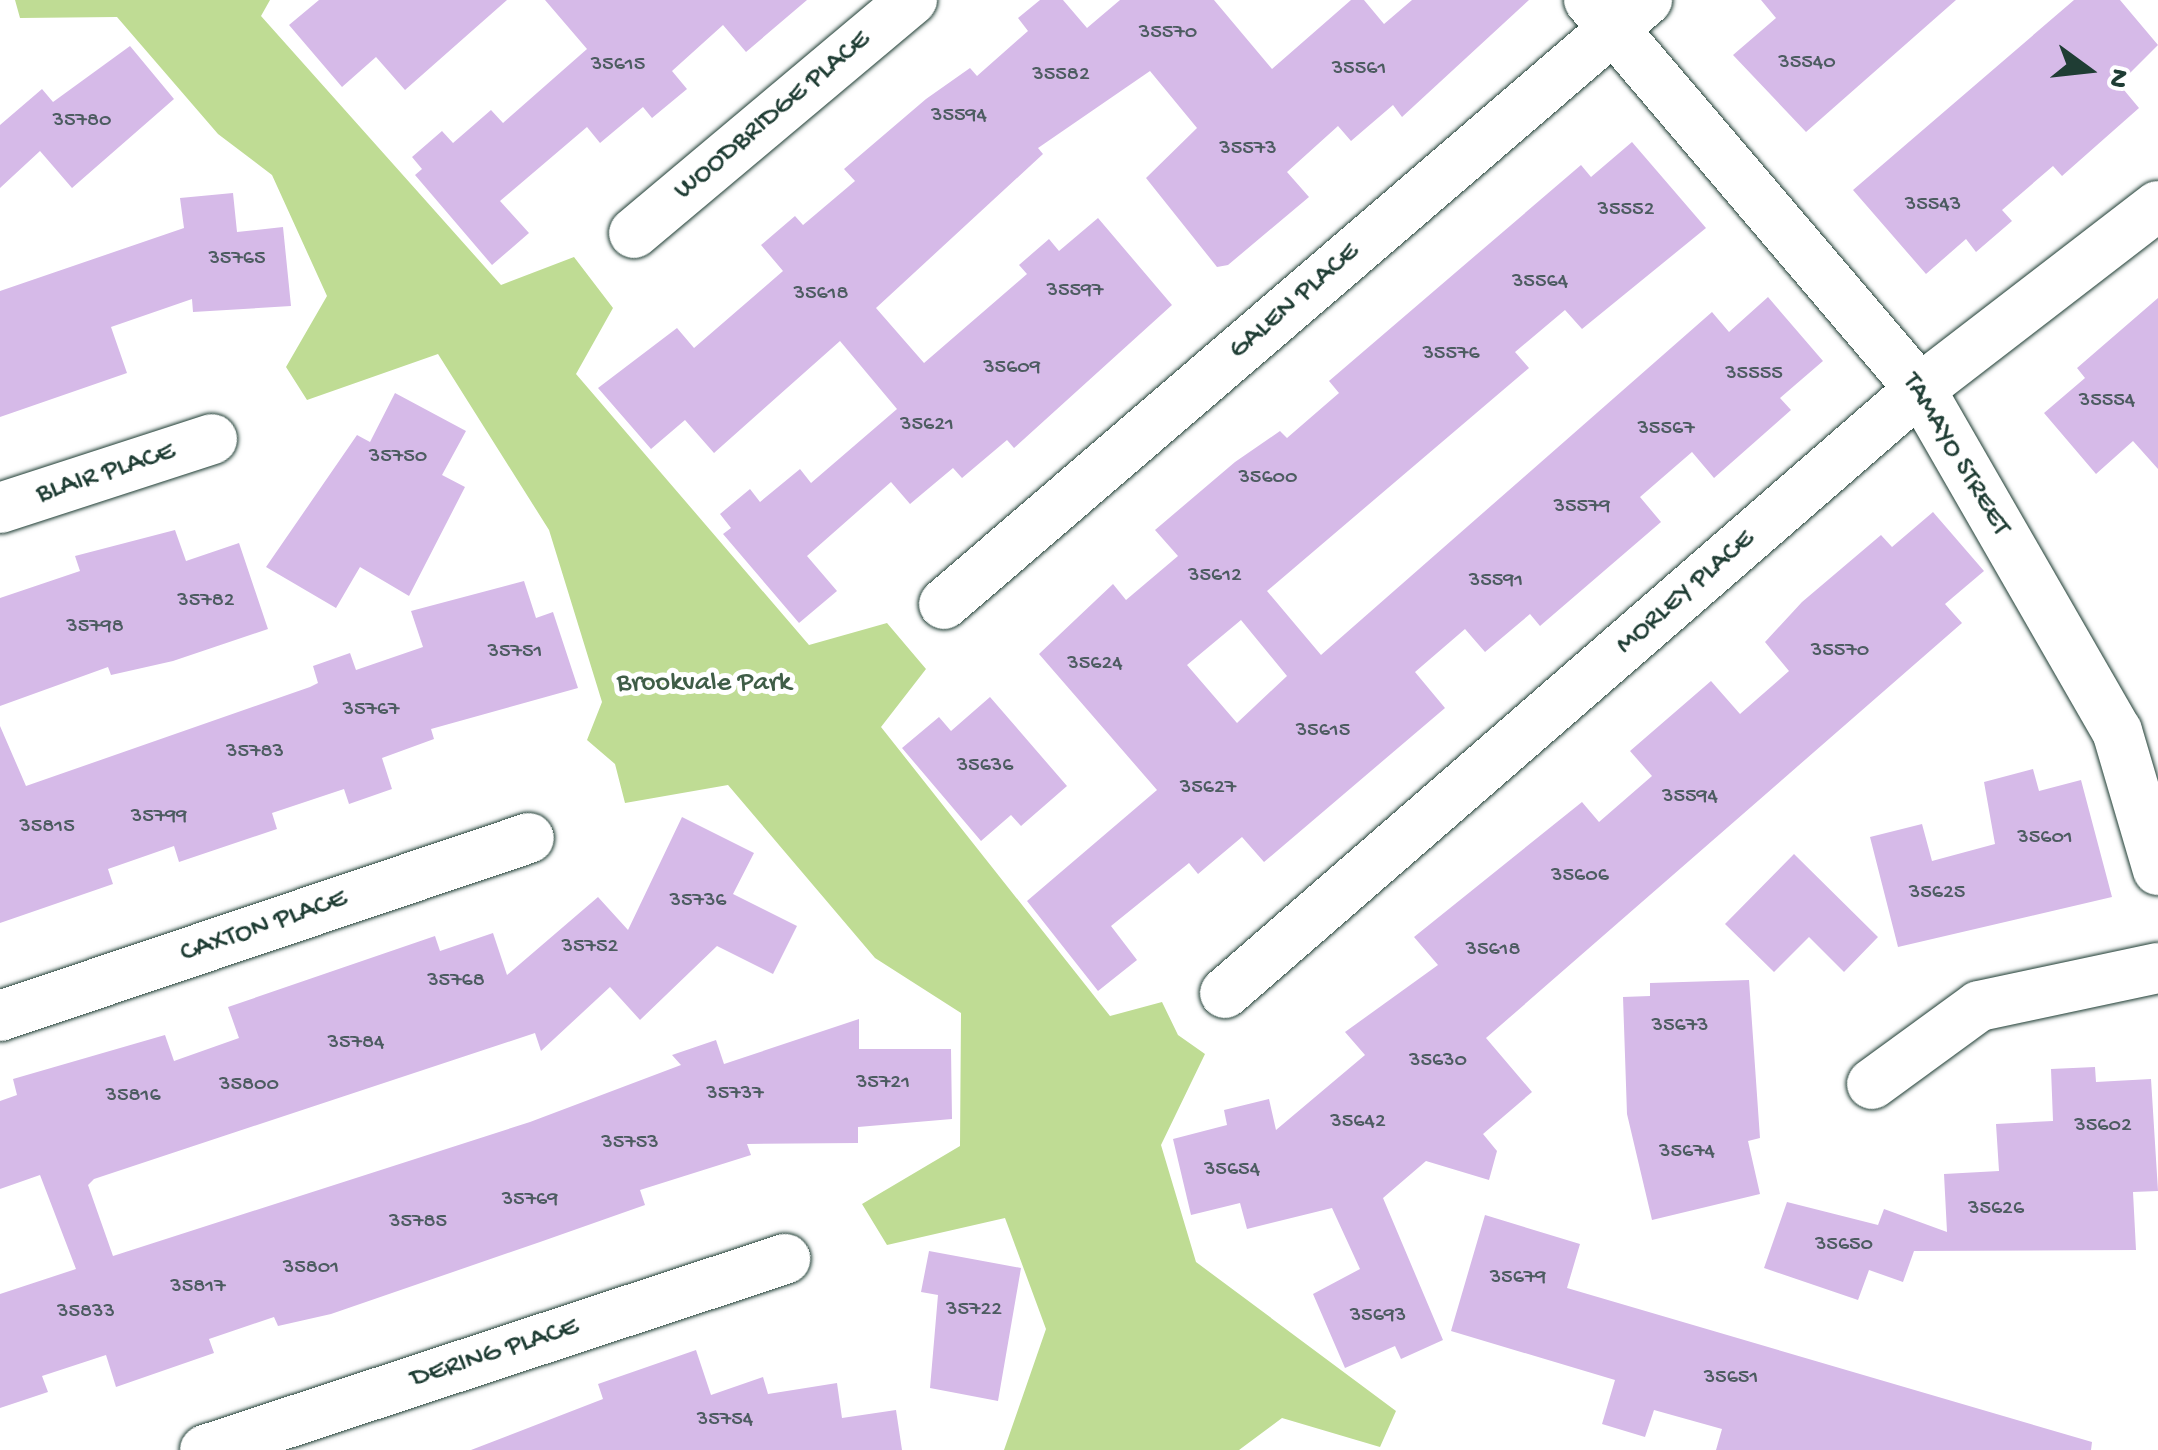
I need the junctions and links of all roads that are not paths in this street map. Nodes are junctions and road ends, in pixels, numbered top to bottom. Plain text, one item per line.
1 (912, 0) edge
2 (1616, 9) edge
3 (2158, 206) edge
4 (634, 232) dead end
5 (1920, 389) junction
6 (212, 439) dead end
7 (0, 508) edge
8 (944, 604) dead end
9 (2137, 726) edge
10 (528, 838) dead end
11 (2158, 870) edge
12 (2158, 968) edge
13 (1226, 993) dead end
14 (0, 1016) edge
15 (1872, 1084) dead end
16 (785, 1258) dead end
17 (205, 1450) edge

1 - 4 street, WOODBRIDGE PLACE
2 - 5 street, TAMAYO STREET
2 - 8 street, GALEN PLACE
3 - 5 street, MORLEY PLACE
5 - 9 street, TAMAYO STREET
5 - 13 street, MORLEY PLACE
6 - 7 street, BLAIR PLACE
9 - 11 street, TAMAYO STREET
10 - 14 street, CAXTON PLACE
12 - 15 street
16 - 17 street, DERING PLACE

